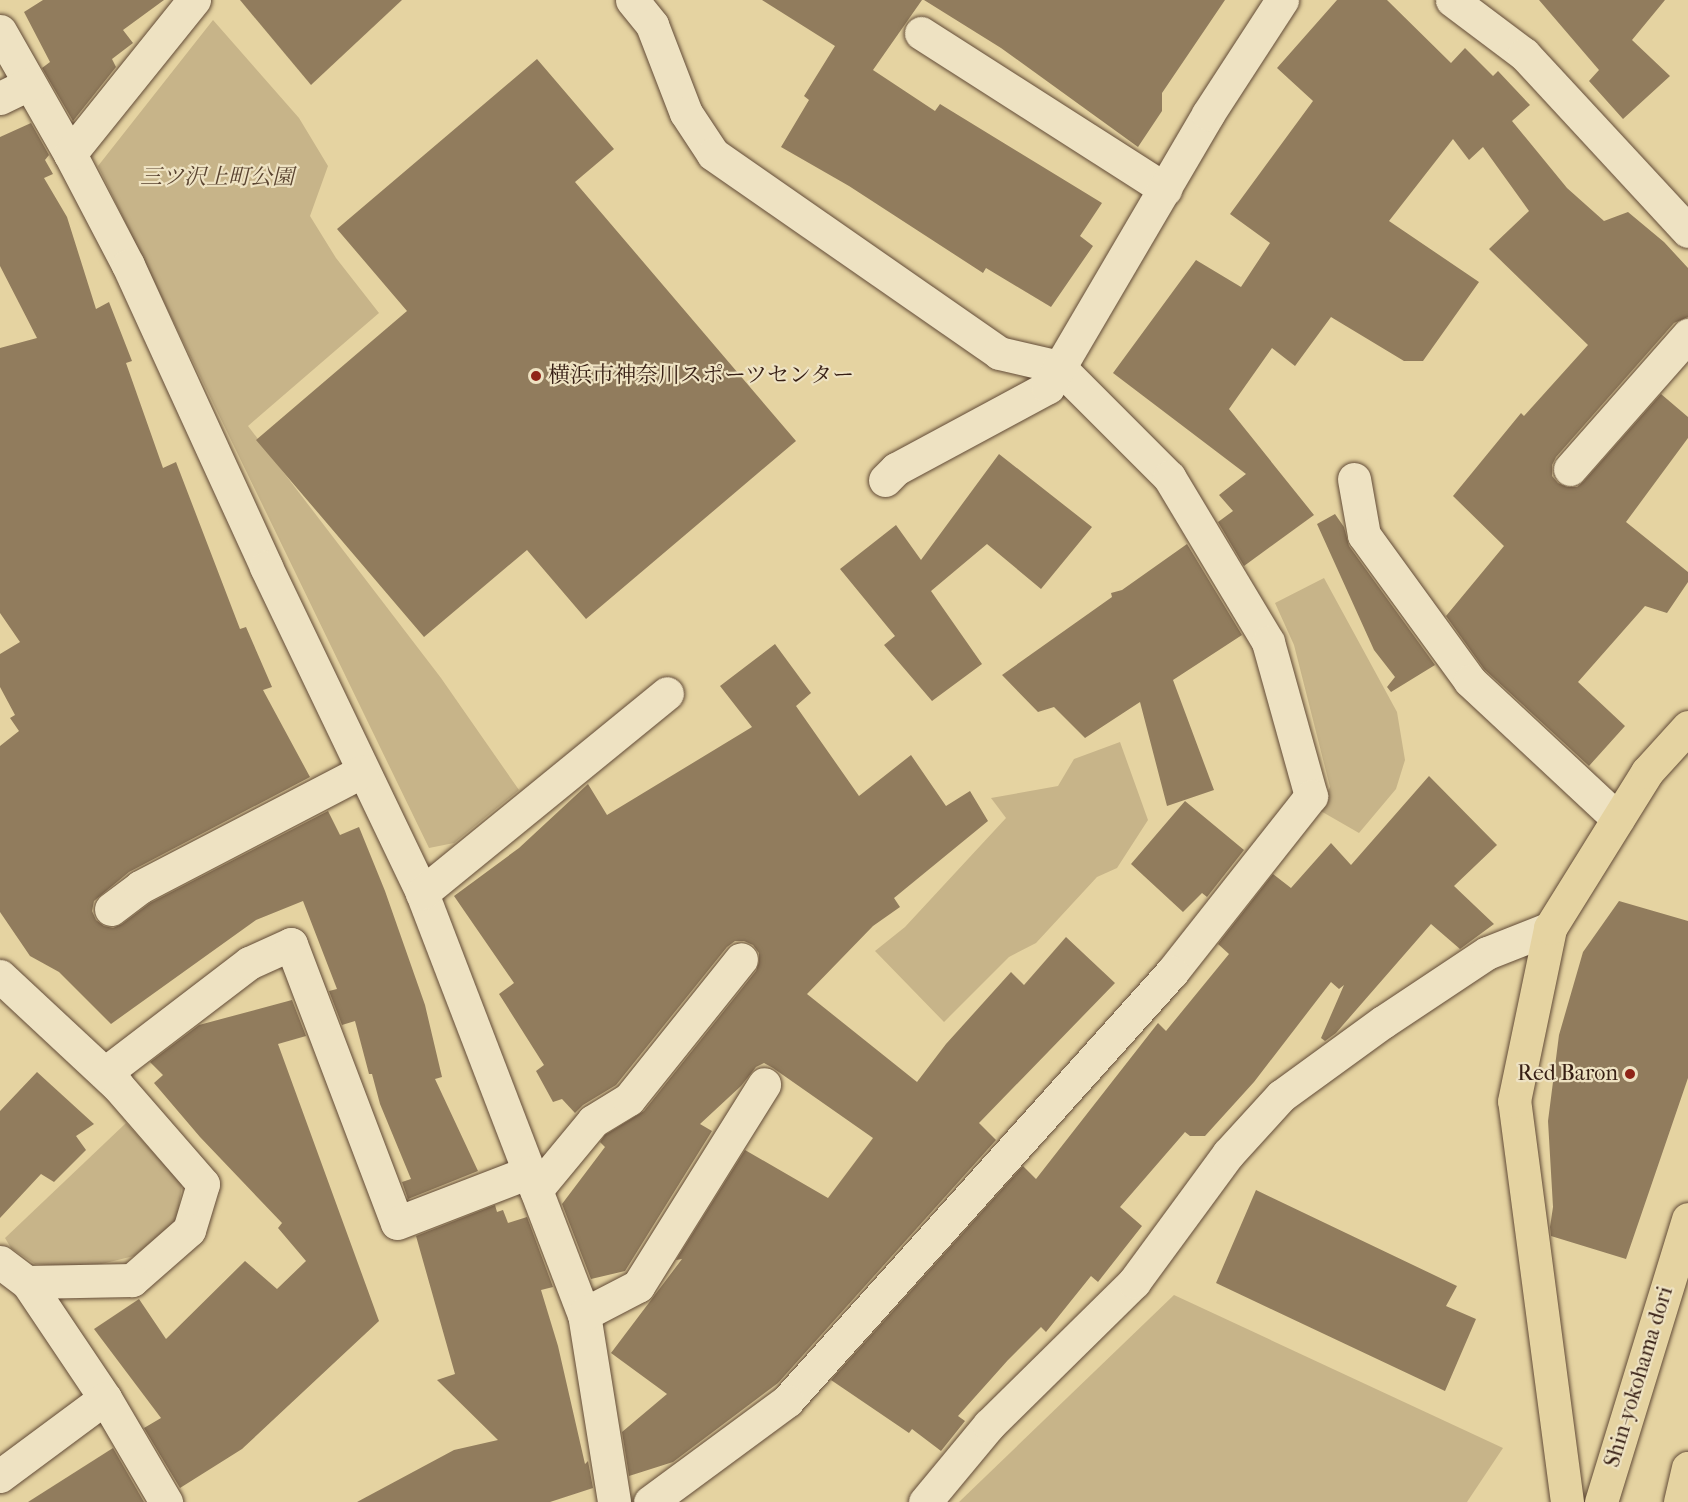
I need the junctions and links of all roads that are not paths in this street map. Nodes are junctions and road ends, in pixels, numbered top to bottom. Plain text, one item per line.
1 (194, 0) edge
2 (632, 0) edge
3 (1282, 0) edge
4 (1452, 0) edge
5 (0, 31) edge
6 (921, 33) dead end
7 (29, 84) junction
8 (0, 98) edge
9 (70, 154) junction
10 (1165, 189) junction
11 (1688, 231) edge
12 (1688, 335) edge
13 (1059, 367) junction
14 (1570, 469) dead end
15 (1354, 479) dead end
16 (885, 480) dead end
17 (667, 693) dead end
18 (1688, 727) edge
19 (363, 771) junction
20 (1618, 819) junction
21 (422, 893) junction
22 (111, 909) dead end
23 (1550, 928) junction
24 (741, 959) dead end
25 (0, 976) edge
26 (105, 1073) junction
27 (764, 1083) dead end
28 (532, 1181) junction
29 (1688, 1219) edge
30 (0, 1262) edge
31 (27, 1282) junction
32 (584, 1314) junction
33 (105, 1398) junction
34 (1688, 1468) edge
35 (0, 1476) edge
36 (166, 1502) edge
37 (614, 1502) edge
38 (650, 1502) edge
39 (925, 1502) edge
40 (1568, 1502) edge
41 (1601, 1502) edge
42 (1680, 1502) edge

1 - 9 street
2 - 13 street
3 - 10 street
4 - 11 street
5 - 7 street
6 - 10 street
7 - 8 street
7 - 9 street
9 - 19 street
10 - 13 street
12 - 14 street
13 - 16 street
13 - 38 street
15 - 20 street
17 - 21 street
18 - 20 main road
19 - 21 street
19 - 22 street
20 - 23 main road
21 - 28 street
23 - 39 street
23 - 40 main road
24 - 28 street
25 - 26 street
26 - 28 street
26 - 31 street
27 - 32 street
28 - 32 street
29 - 41 main road, Shin-yokohama dori
30 - 31 street
31 - 33 street
32 - 37 street
33 - 35 street
33 - 36 street
34 - 42 main road

